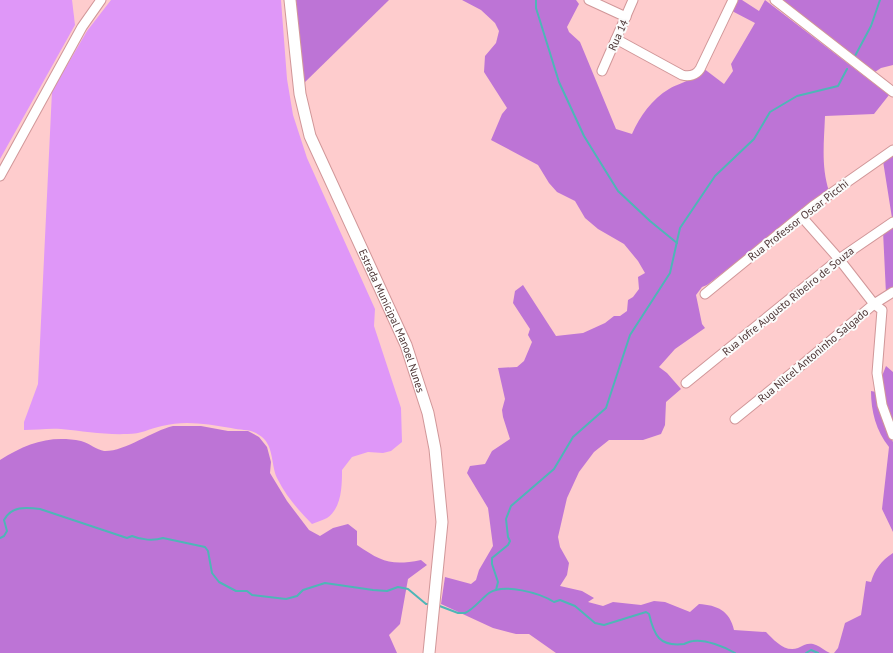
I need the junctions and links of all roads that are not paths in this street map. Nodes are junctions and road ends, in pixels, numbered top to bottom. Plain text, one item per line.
1 (101, 0) edge
2 (290, 0) edge
3 (589, 0) edge
4 (633, 0) edge
5 (733, 0) edge
6 (775, 0) edge
7 (626, 17) junction
8 (616, 39) junction
9 (602, 71) dead end
10 (893, 92) edge
11 (893, 150) edge
12 (0, 176) edge
13 (801, 216) junction
14 (893, 222) edge
15 (839, 259) junction
16 (893, 292) edge
17 (705, 294) dead end
18 (874, 304) junction
19 (686, 383) dead end
20 (735, 419) dead end
21 (893, 435) edge
22 (429, 653) edge

1 - 12 street
2 - 22 main road, Estrada Municipal Manoel Nunes
3 - 7 street
4 - 7 street, Rua 14
5 - 8 street
6 - 10 street
7 - 8 street, Rua 14
8 - 9 street, Rua 14
11 - 13 street, Rua Professor Oscar Picchi
13 - 15 street
13 - 17 street, Rua Professor Oscar Picchi
14 - 15 street, Rua Jofre Augusto Ribeiro de Souza
15 - 18 street
15 - 19 street, Rua Jofre Augusto Ribeiro de Souza
16 - 18 street, Rua Nilcel Antoninho Salgado
18 - 20 street, Rua Nilcel Antoninho Salgado
18 - 21 street

